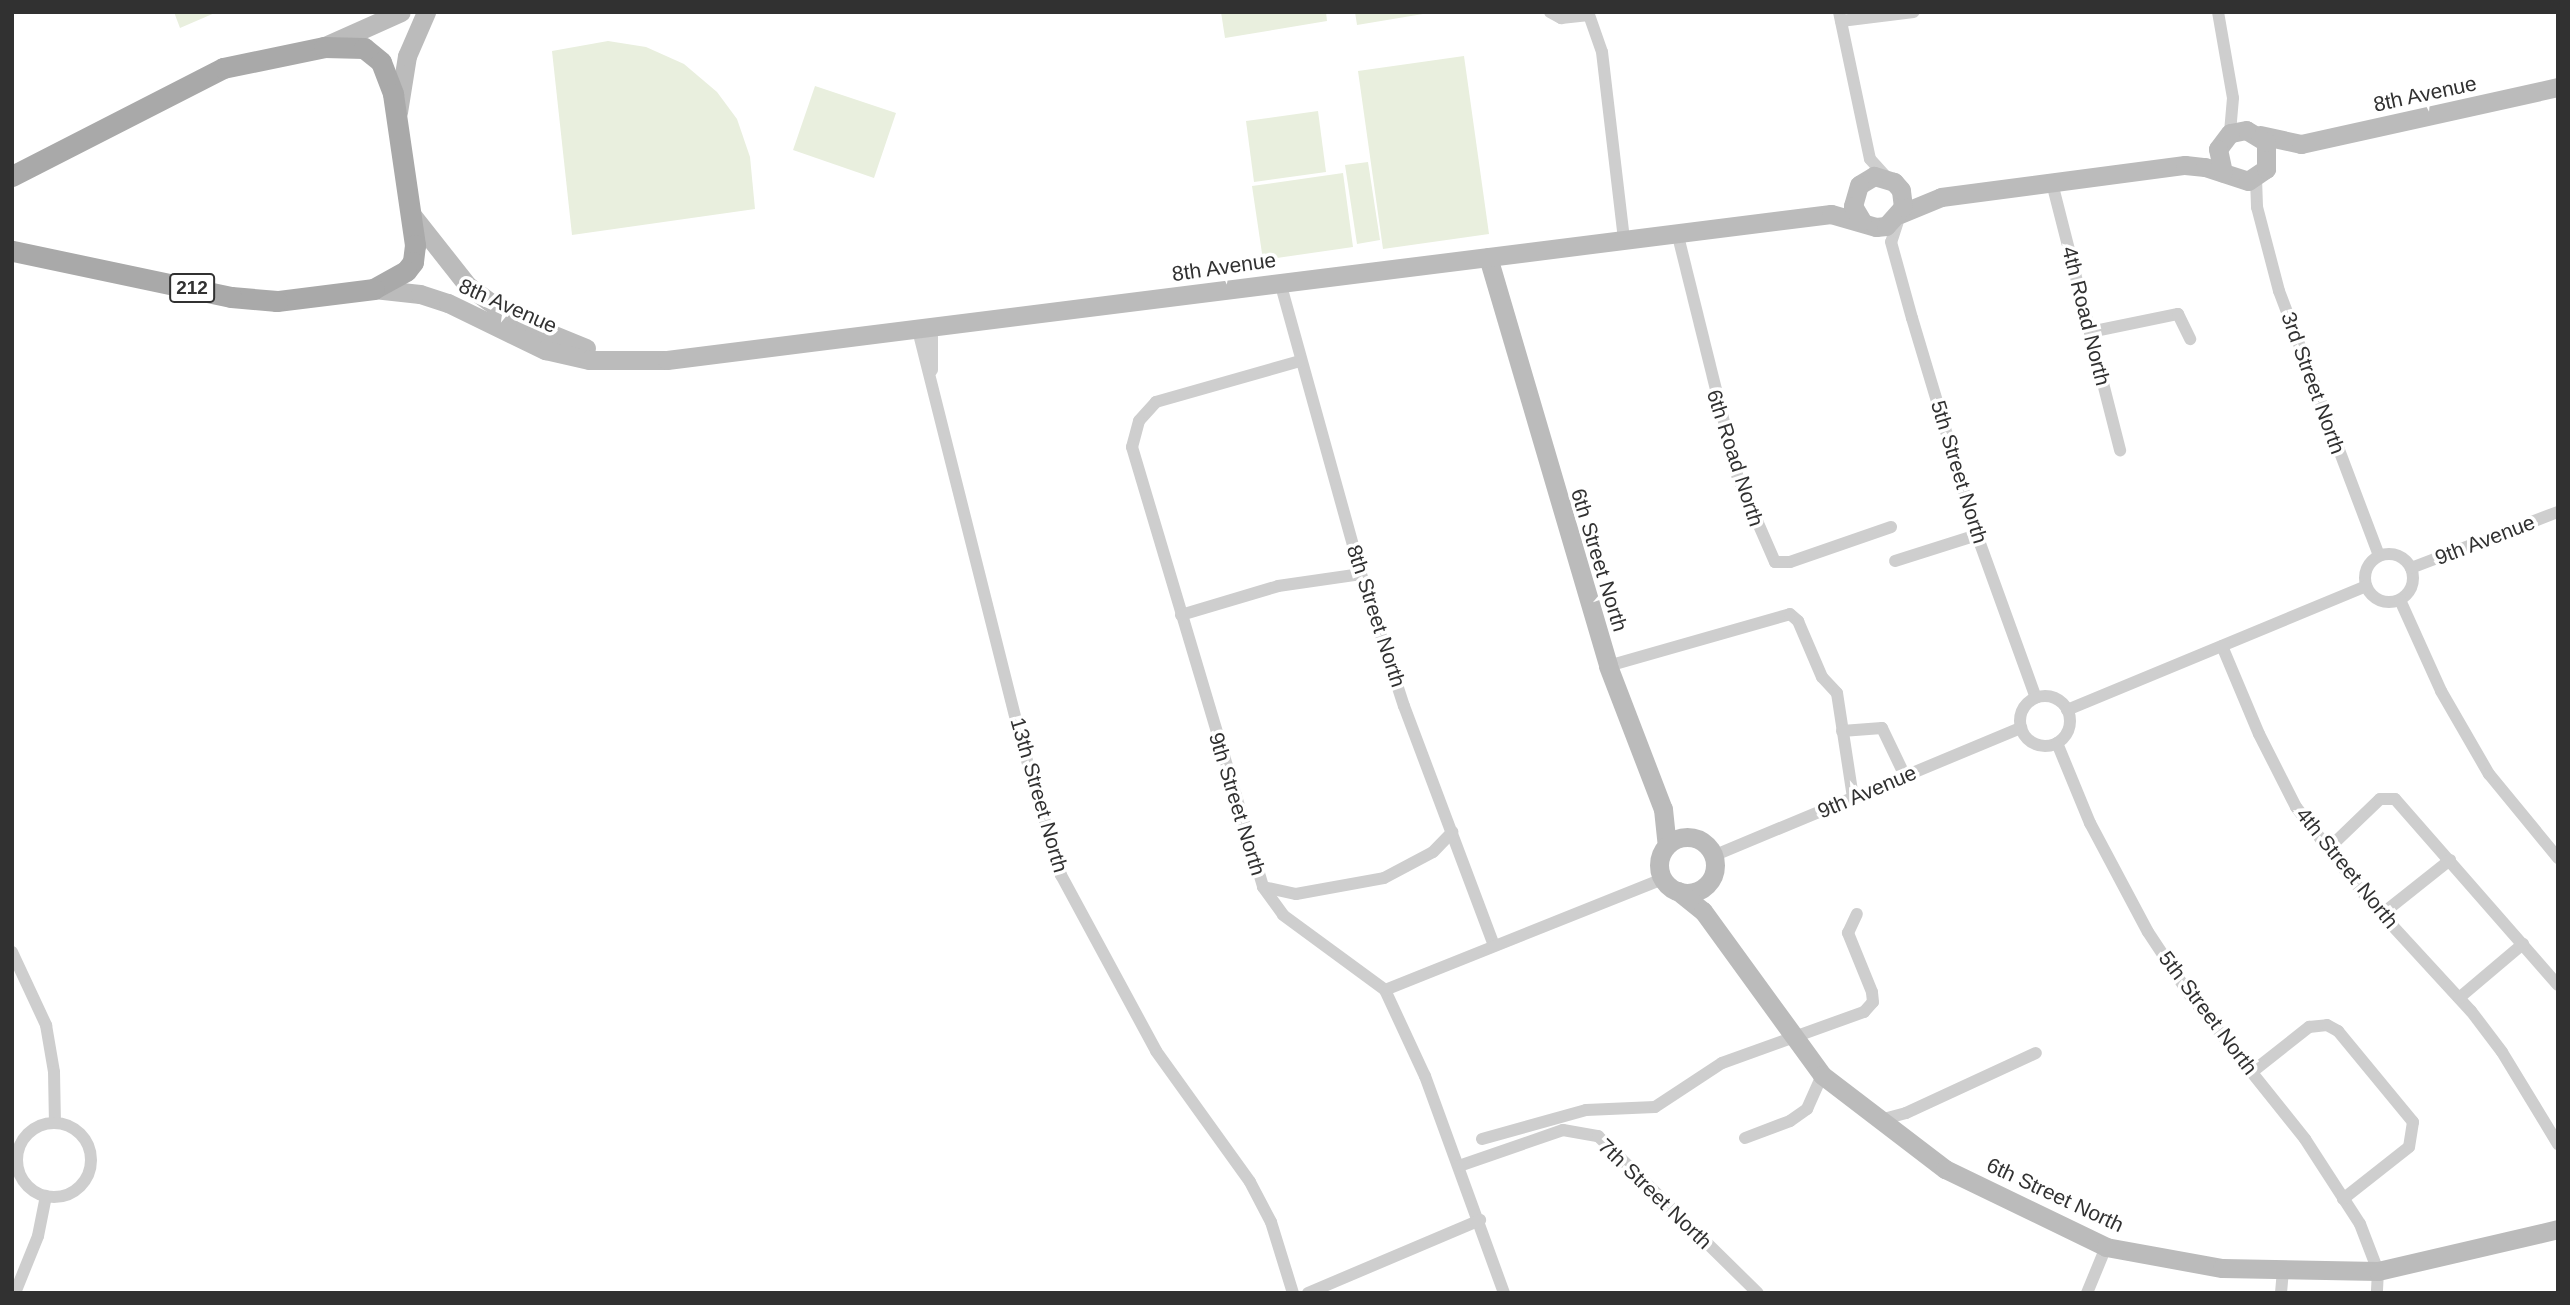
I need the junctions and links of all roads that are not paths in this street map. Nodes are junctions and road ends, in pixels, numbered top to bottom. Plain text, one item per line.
1 (401, 12) edge
2 (426, 12) edge
3 (1550, 12) edge
4 (1913, 12) edge
5 (2218, 12) edge
6 (1588, 14) edge
7 (1840, 17) edge
8 (324, 47) junction
9 (2558, 87) edge
10 (2233, 98) junction
11 (397, 117) junction
12 (2257, 134) junction
13 (2226, 137) junction
14 (2301, 144) junction
15 (1870, 159) junction
16 (2185, 165) junction
17 (2246, 175) junction
18 (12, 176) edge
19 (1891, 180) junction
20 (2052, 183) junction
21 (1856, 191) junction
22 (1941, 197) junction
23 (2257, 207) junction
24 (1831, 214) junction
25 (412, 215) junction
26 (1900, 215) junction
27 (1864, 223) junction
28 (1677, 232) junction
29 (1623, 239) junction
30 (1891, 242) junction
31 (12, 251) edge
32 (1493, 256) junction
33 (1280, 282) junction
34 (374, 289) junction
35 (925, 330) junction
36 (2090, 332) junction
37 (2190, 339) dead end
38 (1300, 361) junction
39 (623, 362) junction
40 (2120, 450) dead end
41 (2558, 512) edge
42 (1891, 527) dead end
43 (1977, 535) junction
44 (2379, 556) junction
45 (1895, 561) dead end
46 (2412, 568) junction
47 (1361, 574) junction
48 (2366, 586) junction
49 (2400, 600) junction
50 (1181, 615) junction
51 (2222, 646) junction
52 (1608, 666) junction
53 (2036, 698) junction
54 (2067, 710) junction
55 (2021, 728) junction
56 (1842, 731) junction
57 (2057, 743) junction
58 (1905, 776) junction
59 (1853, 797) junction
60 (1659, 799) junction
61 (1452, 832) junction
62 (1692, 838) junction
63 (1667, 845) junction
64 (2328, 849) junction
65 (1713, 856) junction
66 (2558, 858) edge
67 (2450, 860) junction
68 (1662, 879) junction
69 (1707, 884) junction
70 (1263, 887) junction
71 (1678, 891) junction
72 (1857, 914) dead end
73 (2382, 914) junction
74 (1718, 933) junction
75 (1493, 943) junction
76 (2523, 944) junction
77 (12, 952) edge
78 (2558, 985) edge
79 (1385, 990) junction
80 (2459, 998) junction
81 (1791, 1036) junction
82 (2036, 1053) dead end
83 (2252, 1072) junction
84 (1822, 1075) junction
85 (1880, 1120) junction
86 (55, 1123) junction
87 (1745, 1138) dead end
88 (1482, 1139) dead end
89 (2558, 1144) edge
90 (1459, 1166) junction
91 (46, 1196) junction
92 (2343, 1199) junction
93 (1480, 1220) junction
94 (2558, 1229) edge
95 (2106, 1247) junction
96 (2378, 1271) junction
97 (2283, 1272) junction
98 (1312, 1292) edge
99 (15, 1293) edge
100 (1293, 1293) edge
101 (1504, 1293) edge
102 (1758, 1293) edge
103 (2087, 1293) edge
104 (2281, 1293) edge
105 (2378, 1293) edge

1 - 8 main road
2 - 11 main road
3 - 6 street
4 - 7 street
5 - 10 street
6 - 29 street
7 - 15 street
8 - 11 main road, 212
8 - 18 main road, 212
9 - 14 main road, 8th Avenue
10 - 12 street
10 - 13 street
11 - 25 main road, 212
12 - 13 main road, 8th Avenue
12 - 14 main road, 8th Avenue
12 - 17 main road
13 - 16 main road
13 - 17 main road
14 - 17 main road, 8th Avenue
15 - 19 street
15 - 21 street
16 - 17 main road
16 - 20 main road
17 - 23 street, 3rd Street North
17 - 23 street, 3rd Street North
19 - 21 main road
19 - 22 main road
19 - 26 main road
20 - 22 main road
20 - 36 street, 4th Road North
21 - 24 main road, 8th Avenue
21 - 27 main road
22 - 26 main road
23 - 44 street, 3rd Street North
24 - 27 main road, 8th Avenue
24 - 28 main road, 8th Avenue
25 - 34 main road, 212
25 - 39 main road, 8th Avenue
26 - 27 main road
26 - 30 street
27 - 30 street
28 - 29 main road, 8th Avenue
28 - 42 street, 6th Road North
29 - 32 main road, 8th Avenue
30 - 43 street, 5th Street North
31 - 34 main road, 212
32 - 33 main road, 8th Avenue
32 - 52 main road, 6th Street North
33 - 35 main road, 8th Avenue
33 - 38 street, 8th Street North
34 - 39 main road, 8th Avenue
35 - 39 main road, 8th Avenue
35 - 100 street, 13th Street North
36 - 37 street
36 - 40 street, 4th Road North
38 - 47 street, 8th Street North
38 - 50 street, 9th Street North
41 - 46 street, 9th Avenue
43 - 45 street
43 - 53 street, 5th Street North
44 - 46 street
44 - 48 street
46 - 49 street
47 - 50 street
47 - 61 street, 8th Street North
48 - 49 street
48 - 51 street
49 - 66 street
50 - 70 street, 9th Street North
51 - 54 street
51 - 64 street, 4th Street North
52 - 56 street
52 - 60 main road, 6th Street North
53 - 54 street
53 - 55 street
54 - 57 street
55 - 57 street
55 - 58 street, 9th Avenue
56 - 58 street
56 - 59 street
57 - 83 street, 5th Street North
58 - 59 street, 9th Avenue
59 - 65 street, 9th Avenue
60 - 62 main road, 6th Street North
60 - 63 main road, 6th Street North
61 - 70 street
61 - 75 street, 8th Street North
62 - 63 main road
62 - 65 main road
63 - 68 main road
64 - 67 street
64 - 73 street, 4th Street North
65 - 69 main road
67 - 73 street
67 - 76 street
68 - 71 main road
68 - 75 street
69 - 71 main road
69 - 74 main road, 6th Street North
70 - 79 street, 9th Street North
71 - 74 main road, 6th Street North
72 - 81 street
73 - 80 street, 4th Street North
74 - 81 main road, 6th Street North
75 - 79 street
76 - 78 street
76 - 80 street
77 - 86 street
79 - 90 street, 9th Street North
80 - 89 street, 4th Street North
81 - 84 main road, 6th Street North
81 - 88 street
82 - 85 street
83 - 92 street, 5th Street North
83 - 92 street
84 - 85 main road, 6th Street North
84 - 87 street
85 - 95 main road, 6th Street North
86 - 91 street
86 - 91 street
90 - 93 street, 9th Street North
90 - 102 street, 7th Street North
91 - 99 street
92 - 96 street, 5th Street North
93 - 98 street
93 - 101 street, 9th Street North
94 - 96 main road, 6th Street North
95 - 97 main road, 6th Street North
95 - 103 street
96 - 97 main road, 6th Street North
96 - 105 street
97 - 104 street

